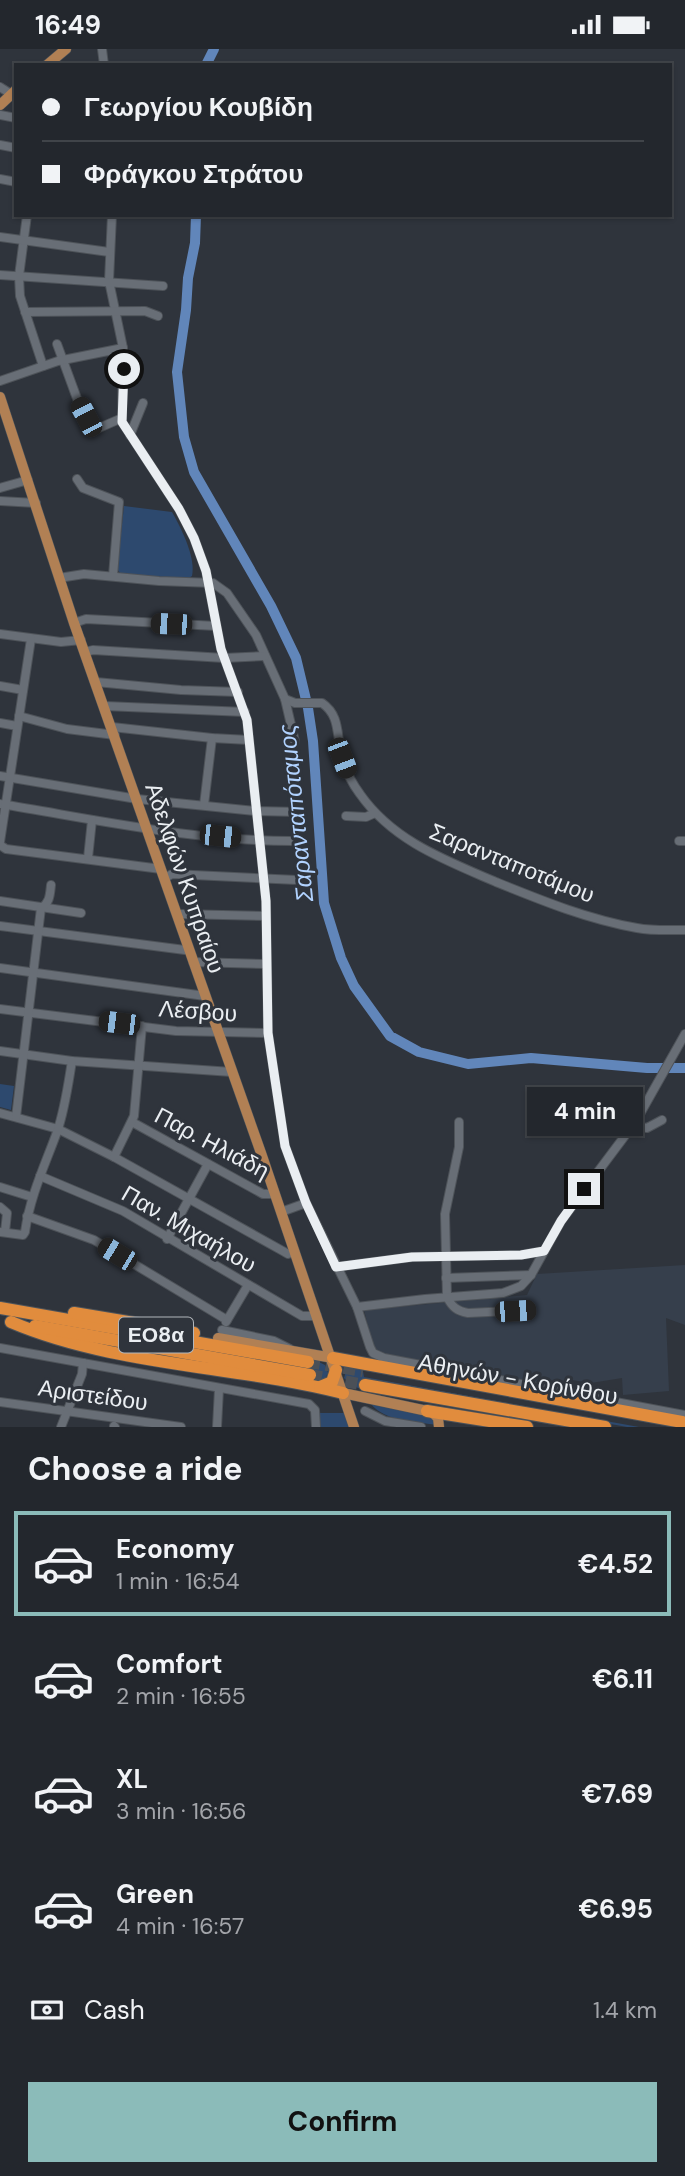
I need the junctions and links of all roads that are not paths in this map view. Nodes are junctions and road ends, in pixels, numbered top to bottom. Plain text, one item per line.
1 (66, 49) edge
2 (49, 63) edge
3 (0, 87) edge
4 (14, 92) edge
5 (0, 104) edge
6 (27, 217) edge
7 (112, 217) edge
8 (0, 237) edge
9 (24, 240) junction
10 (109, 252) junction
11 (0, 275) edge
12 (19, 276) junction
13 (109, 281) junction
14 (163, 286) dead end
15 (115, 311) junction
16 (25, 312) junction
17 (158, 316) dead end
18 (57, 344) dead end
19 (123, 348) junction
20 (64, 361) junction
21 (43, 366) junction
22 (0, 381) edge
23 (0, 399) edge
24 (122, 406) junction
25 (122, 418) junction
26 (130, 435) junction
27 (78, 479) dead end
28 (28, 480) junction
29 (0, 488) edge
30 (0, 502) edge
31 (36, 503) junction
32 (113, 576) junction
33 (59, 578) junction
34 (207, 582) junction
35 (74, 623) junction
36 (216, 626) junction
37 (0, 633) edge
38 (31, 639) junction
39 (81, 640) junction
40 (85, 652) junction
41 (265, 656) junction
42 (224, 658) junction
43 (96, 683) junction
44 (0, 686) edge
45 (23, 690) junction
46 (238, 692) junction
47 (285, 699) junction
48 (105, 706) junction
49 (245, 712) junction
50 (19, 716) junction
51 (0, 723) edge
52 (17, 726) junction
53 (113, 731) junction
54 (212, 738) junction
55 (249, 740) junction
56 (295, 742) dead end
57 (5, 777) edge
58 (137, 799) junction
59 (3, 805) edge
60 (204, 805) junction
61 (255, 811) junction
62 (299, 812) dead end
63 (374, 813) junction
64 (346, 816) dead end
65 (92, 820) junction
66 (147, 829) junction
67 (258, 840) junction
68 (299, 841) dead end
69 (0, 844) edge
70 (88, 858) junction
71 (163, 873) junction
72 (263, 879) junction
73 (296, 880) dead end
74 (51, 885) dead end
75 (0, 901) edge
76 (41, 908) junction
77 (81, 913) dead end
78 (178, 914) junction
79 (266, 916) junction
80 (0, 926) edge
81 (685, 930) edge
82 (39, 932) junction
83 (189, 948) junction
84 (194, 962) junction
85 (266, 964) junction
86 (0, 968) edge
87 (33, 972) junction
88 (205, 996) junction
89 (0, 1009) edge
90 (28, 1012) junction
91 (142, 1026) junction
92 (268, 1033) junction
93 (219, 1034) junction
94 (685, 1034) edge
95 (0, 1051) edge
96 (23, 1055) junction
97 (72, 1061) junction
98 (138, 1066) junction
99 (232, 1072) junction
100 (0, 1113) edge
101 (16, 1117) junction
102 (662, 1120) dead end
103 (132, 1122) junction
104 (459, 1122) dead end
105 (632, 1126) junction
106 (58, 1129) junction
107 (114, 1157) junction
108 (208, 1164) junction
109 (40, 1176) junction
110 (0, 1187) edge
111 (275, 1194) junction
112 (32, 1197) junction
113 (189, 1200) junction
114 (306, 1203) junction
115 (0, 1207) edge
116 (281, 1212) junction
117 (27, 1216) junction
118 (2, 1232) edge
119 (167, 1238) junction
120 (544, 1251) junction
121 (295, 1252) junction
122 (445, 1256) junction
123 (336, 1267) junction
124 (501, 1275) junction
125 (531, 1275) junction
126 (446, 1278) junction
127 (248, 1285) junction
128 (503, 1293) junction
129 (447, 1297) junction
130 (357, 1307) junction
131 (531, 1310) dead end
132 (4, 1314) edge
133 (317, 1316) junction
134 (227, 1319) junction
135 (220, 1334) junction
136 (325, 1337) junction
137 (0, 1348) edge
138 (303, 1355) junction
139 (83, 1363) junction
140 (359, 1367) junction
141 (336, 1370) junction
142 (313, 1381) junction
143 (219, 1389) junction
144 (366, 1392) junction
145 (343, 1393) junction
146 (0, 1402) edge
147 (67, 1411) junction
148 (365, 1411) dead end
149 (427, 1411) junction
150 (685, 1415) edge
151 (353, 1422) edge
152 (114, 1424) edge
153 (385, 1424) edge
154 (685, 1424) edge
155 (61, 1427) edge
156 (181, 1427) edge
157 (217, 1427) edge
158 (316, 1427) edge
159 (421, 1427) edge
160 (439, 1427) edge
161 (527, 1427) edge
162 (605, 1427) edge
163 (666, 1427) edge

1 - 2 main road
3 - 4 street
4 - 5 main road
6 - 9 street
7 - 10 street
8 - 9 street
9 - 10 street
9 - 12 street
10 - 13 street
11 - 12 street
12 - 13 street
12 - 16 street
13 - 14 street
13 - 15 street
15 - 16 street
15 - 17 street
15 - 19 street
16 - 21 street
18 - 20 street
19 - 20 street
19 - 24 street
20 - 21 street
20 - 25 street
21 - 22 street
23 - 28 main road, Αδελφών Κυπραίου
24 - 25 street
24 - 26 street
25 - 26 street
26 - 34 street
27 - 32 street
28 - 29 street
28 - 31 main road, Αδελφών Κυπραίου
30 - 31 street
31 - 33 main road, Αδελφών Κυπραίου
32 - 33 street
32 - 34 street
33 - 35 main road, Αδελφών Κυπραίου
34 - 36 street
34 - 41 street
35 - 36 street
35 - 39 main road, Αδελφών Κυπραίου
36 - 42 street
37 - 38 street
38 - 39 street
38 - 45 street
39 - 40 main road, Αδελφών Κυπραίου
40 - 42 street
40 - 43 main road, Αδελφών Κυπραίου
41 - 42 street
41 - 47 street
42 - 46 street
43 - 46 street
43 - 48 main road, Αδελφών Κυπραίου
44 - 45 street
45 - 50 street
46 - 49 street
47 - 56 street
47 - 63 street, Σαρανταποτάμου
48 - 49 street
48 - 53 main road, Αδελφών Κυπραίου
49 - 55 street
50 - 52 street
50 - 53 street
51 - 52 street
52 - 57 street
53 - 54 street
53 - 58 main road, Αδελφών Κυπραίου
54 - 55 street
54 - 60 street
55 - 61 street
57 - 58 street
57 - 59 street
58 - 60 street
58 - 66 main road, Αδελφών Κυπραίου
59 - 65 street
59 - 69 street
60 - 61 street
61 - 62 street
61 - 67 street
63 - 64 street
63 - 81 street, Σαρανταποτάμου
65 - 66 street
65 - 70 street
66 - 67 street
66 - 71 main road, Αδελφών Κυπραίου
67 - 68 street
67 - 72 street
69 - 70 street
70 - 71 street
71 - 72 street
71 - 78 main road, Αδελφών Κυπραίου
72 - 73 street
72 - 79 street
74 - 76 street
75 - 76 street
76 - 77 street
76 - 82 street
78 - 79 street
78 - 83 main road, Αδελφών Κυπραίου
79 - 85 street
80 - 82 street
82 - 83 street
82 - 87 street
83 - 84 main road, Αδελφών Κυπραίου
84 - 85 street
84 - 88 main road, Αδελφών Κυπραίου
85 - 92 street
86 - 87 street
87 - 88 street
87 - 90 street
88 - 93 main road, Αδελφών Κυπραίου
89 - 90 street, Λέσβου
90 - 91 street, Λέσβου
90 - 96 street
91 - 93 street, Λέσβου
91 - 98 street
92 - 93 street, Λέσβου
92 - 114 street
93 - 99 main road, Αδελφών Κυπραίου
94 - 105 street
95 - 96 street
96 - 97 street
96 - 101 street
97 - 98 street
97 - 106 street
98 - 99 street
98 - 103 street
99 - 111 main road, Αδελφών Κυπραίου
100 - 101 street
101 - 106 street
102 - 105 street
103 - 107 street
103 - 108 street, Παρ. Ηλιάδη
104 - 122 street
105 - 120 street
106 - 107 street
106 - 109 street
107 - 113 street
108 - 111 street, Παρ. Ηλιάδη
108 - 113 street
109 - 112 street
109 - 119 street, Παν. Μιχαήλου
110 - 112 street
111 - 116 main road, Αδελφών Κυπραίου
112 - 117 street
113 - 119 street
113 - 121 street
114 - 116 street
114 - 123 street
115 - 118 street
116 - 121 main road, Αδελφών Κυπραίου
117 - 118 street
117 - 134 street
119 - 127 street, Παν. Μιχαήλου
120 - 122 street
120 - 125 street
121 - 133 main road, Αδελφών Κυπραίου
122 - 123 street
122 - 126 street
123 - 130 street
124 - 125 street
124 - 126 street
124 - 128 street
125 - 128 street
126 - 129 street
127 - 133 street, Παν. Μιχαήλου
127 - 134 street
128 - 129 street
129 - 130 street
129 - 131 street
130 - 150 street
132 - 135 highway
132 - 138 highway, ΕΟ8α
132 - 142 highway
133 - 136 main road, Αδελφών Κυπραίου
134 - 135 street
135 - 138 main road
136 - 138 main road
136 - 141 main road, Αδελφών Κυπραίου
137 - 139 street
138 - 141 main road
139 - 143 street
139 - 147 street
140 - 141 highway
140 - 141 highway
140 - 154 highway
140 - 163 highway, Αθηνών - Κορίνθου
141 - 142 highway
141 - 145 main road, Αδελφών Κυπραίου
142 - 145 highway
143 - 157 street
143 - 158 street
144 - 145 main road
144 - 149 main road
144 - 151 main road
144 - 162 highway, Αθηνών - Κορίνθου
145 - 151 main road, Αδελφών Κυπραίου
146 - 147 street, Αριστείδου
147 - 152 street, Αριστείδου
147 - 155 street
148 - 153 street
149 - 160 main road
149 - 161 highway
152 - 156 street, Αριστείδου
153 - 159 street

